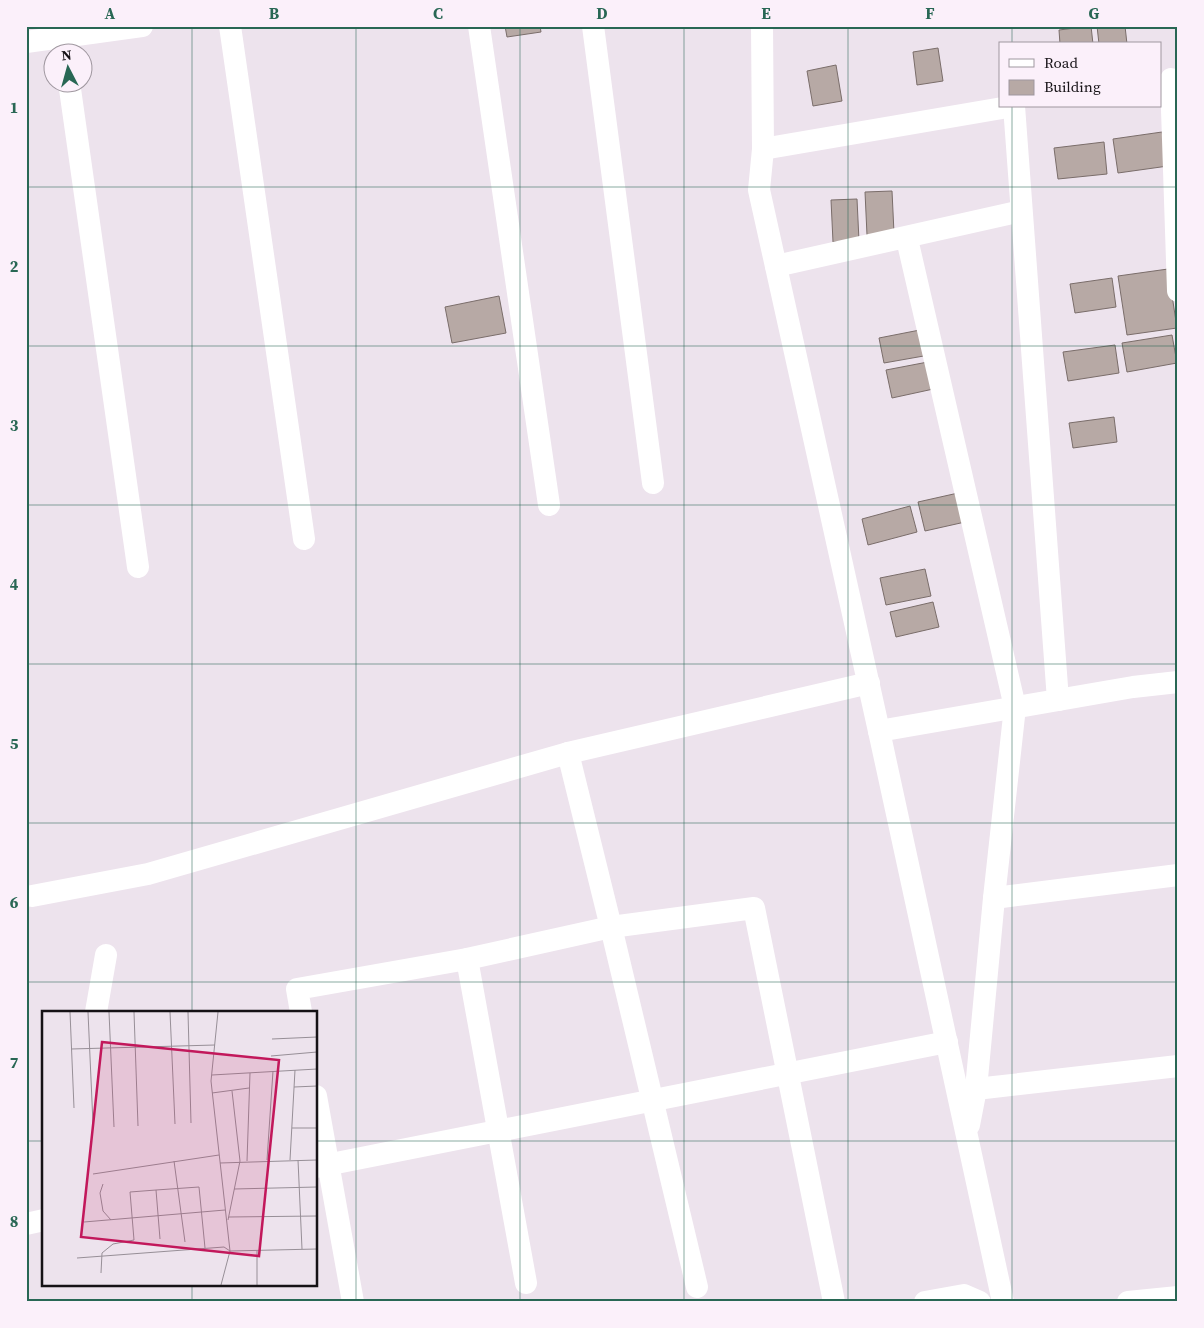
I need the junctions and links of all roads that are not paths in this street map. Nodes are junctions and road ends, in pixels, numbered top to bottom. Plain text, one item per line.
1 (142, 26) edge
2 (230, 26) edge
3 (478, 26) edge
4 (593, 26) edge
5 (762, 26) edge
6 (63, 39) edge
7 (26, 42) edge
8 (1170, 80) edge
9 (70, 92) edge
10 (1002, 108) edge
11 (1014, 108) edge
12 (763, 149) junction
13 (1021, 210) junction
14 (907, 239) dead end
15 (776, 266) junction
16 (1178, 291) edge
17 (653, 483) dead end
18 (549, 505) dead end
19 (304, 539) dead end
20 (138, 568) dead end
21 (869, 682) junction
22 (1178, 682) edge
23 (1058, 700) junction
24 (1015, 707) junction
25 (880, 731) junction
26 (568, 753) junction
27 (1178, 875) edge
28 (32, 896) dead end
29 (994, 898) junction
30 (611, 927) junction
31 (106, 955) dead end
32 (467, 959) junction
33 (96, 1011) edge
34 (301, 1011) edge
35 (947, 1042) junction
36 (1178, 1066) edge
37 (787, 1074) junction
38 (976, 1089) junction
39 (651, 1100) junction
40 (318, 1119) edge
41 (498, 1131) junction
42 (967, 1134) junction
43 (322, 1165) edge
44 (42, 1220) edge
45 (26, 1224) edge
46 (526, 1283) dead end
47 (697, 1287) dead end
48 (1178, 1297) edge
49 (353, 1302) edge
50 (834, 1302) edge
51 (925, 1302) edge
52 (980, 1302) edge
53 (1003, 1302) edge
54 (1128, 1302) edge

1 - 6 street
2 - 19 street
3 - 18 street
4 - 17 street
5 - 12 street
6 - 7 street
8 - 16 street
9 - 20 street
10 - 12 street
11 - 13 street
12 - 15 street
13 - 15 street
13 - 23 street
14 - 24 street
15 - 21 street
21 - 25 street
21 - 26 street
22 - 23 street
23 - 24 street
24 - 25 street
24 - 29 street
25 - 35 street
26 - 28 street
26 - 30 street
27 - 29 street
29 - 38 street
30 - 32 street
30 - 37 street
30 - 39 street
31 - 33 street
32 - 34 street
32 - 41 street
35 - 37 street
35 - 42 street
36 - 38 street
37 - 39 street
37 - 50 street
38 - 42 street
39 - 41 street
39 - 47 street
40 - 43 street
41 - 43 street
41 - 46 street
42 - 53 street
43 - 49 street
44 - 45 street
48 - 54 street
51 - 52 street

